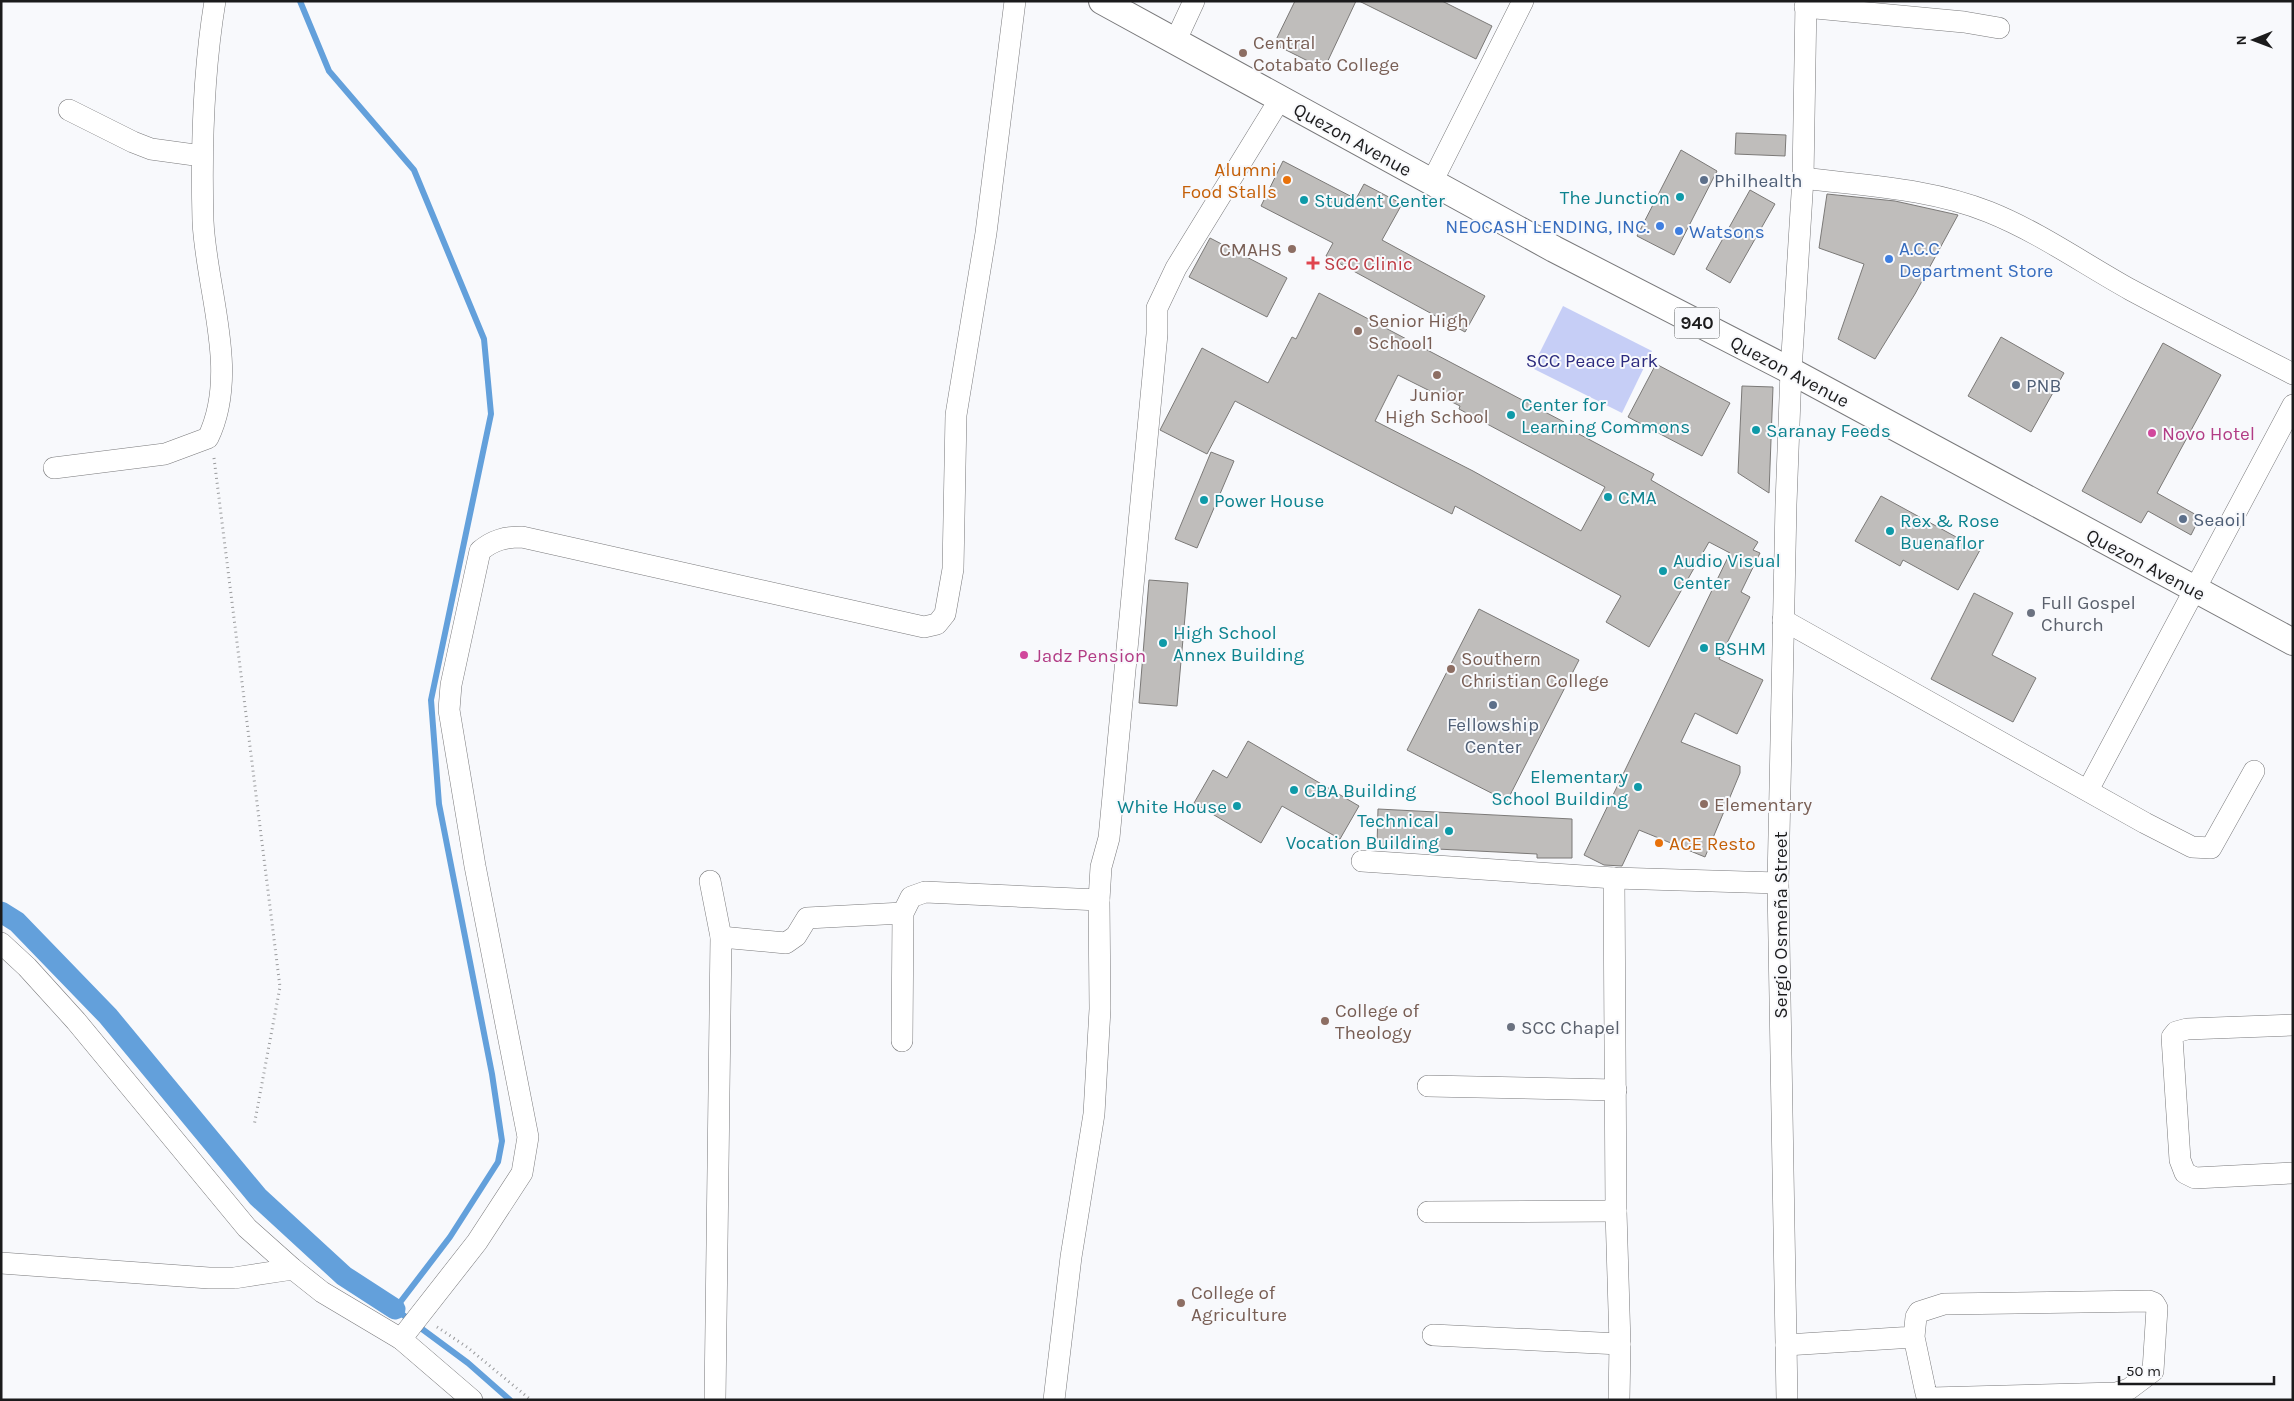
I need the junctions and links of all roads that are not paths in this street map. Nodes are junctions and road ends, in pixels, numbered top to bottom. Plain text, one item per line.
1 (215, 1) edge
2 (1015, 1) edge
3 (1102, 1) edge
4 (1194, 1) edge
5 (1523, 1) edge
6 (1806, 4) edge
7 (1998, 28) dead end
8 (1175, 42) junction
9 (1280, 99) junction
10 (69, 110) dead end
11 (202, 156) junction
12 (1803, 178) junction
13 (1432, 182) junction
14 (1791, 371) junction
15 (2293, 374) edge
16 (2293, 405) edge
17 (54, 468) dead end
18 (2193, 589) junction
19 (1783, 620) junction
20 (2293, 642) edge
21 (2254, 771) dead end
22 (2088, 790) junction
23 (1362, 861) dead end
24 (1614, 878) junction
25 (710, 881) dead end
26 (1778, 883) junction
27 (1099, 900) junction
28 (903, 913) junction
29 (720, 937) junction
30 (1, 943) edge
31 (2293, 1025) edge
32 (902, 1041) dead end
33 (1428, 1086) dead end
34 (1616, 1090) junction
35 (2293, 1173) edge
36 (1616, 1211) junction
37 (1428, 1212) dead end
38 (1, 1263) edge
39 (293, 1269) junction
40 (1433, 1336) dead end
41 (1914, 1337) junction
42 (401, 1340) junction
43 (1620, 1344) junction
44 (1786, 1345) junction
45 (472, 1400) edge
46 (715, 1400) edge
47 (1054, 1400) edge
48 (1619, 1400) edge
49 (1787, 1400) edge

1 - 11 street
2 - 42 street
3 - 8 main road, Quezon Avenue / 940
4 - 8 street
5 - 13 street
6 - 7 street
6 - 12 street, Sergio Osmeña Street
8 - 9 main road, Quezon Avenue / 940
9 - 13 main road, Quezon Avenue / 940
9 - 27 street
10 - 11 street
11 - 17 street
12 - 14 street, Sergio Osmeña Street
12 - 15 street
13 - 14 main road, Quezon Avenue / 940
14 - 18 main road, Quezon Avenue / 940
14 - 19 street, Sergio Osmeña Street
16 - 18 street
18 - 20 main road, Quezon Avenue / 940
18 - 22 street
19 - 22 street
19 - 26 street, Sergio Osmeña Street
21 - 22 street
23 - 24 street
24 - 26 street
24 - 34 street
25 - 29 street
26 - 44 street, Sergio Osmeña Street
27 - 28 street
27 - 47 street
28 - 29 street
28 - 32 street
29 - 46 street
30 - 39 street
31 - 35 street
33 - 34 street
34 - 36 street
36 - 37 street
36 - 43 street
38 - 39 street
39 - 42 street
40 - 43 street
41 - 41 street
41 - 44 street
42 - 45 street
43 - 48 street
44 - 49 street, Sergio Osmeña Street

